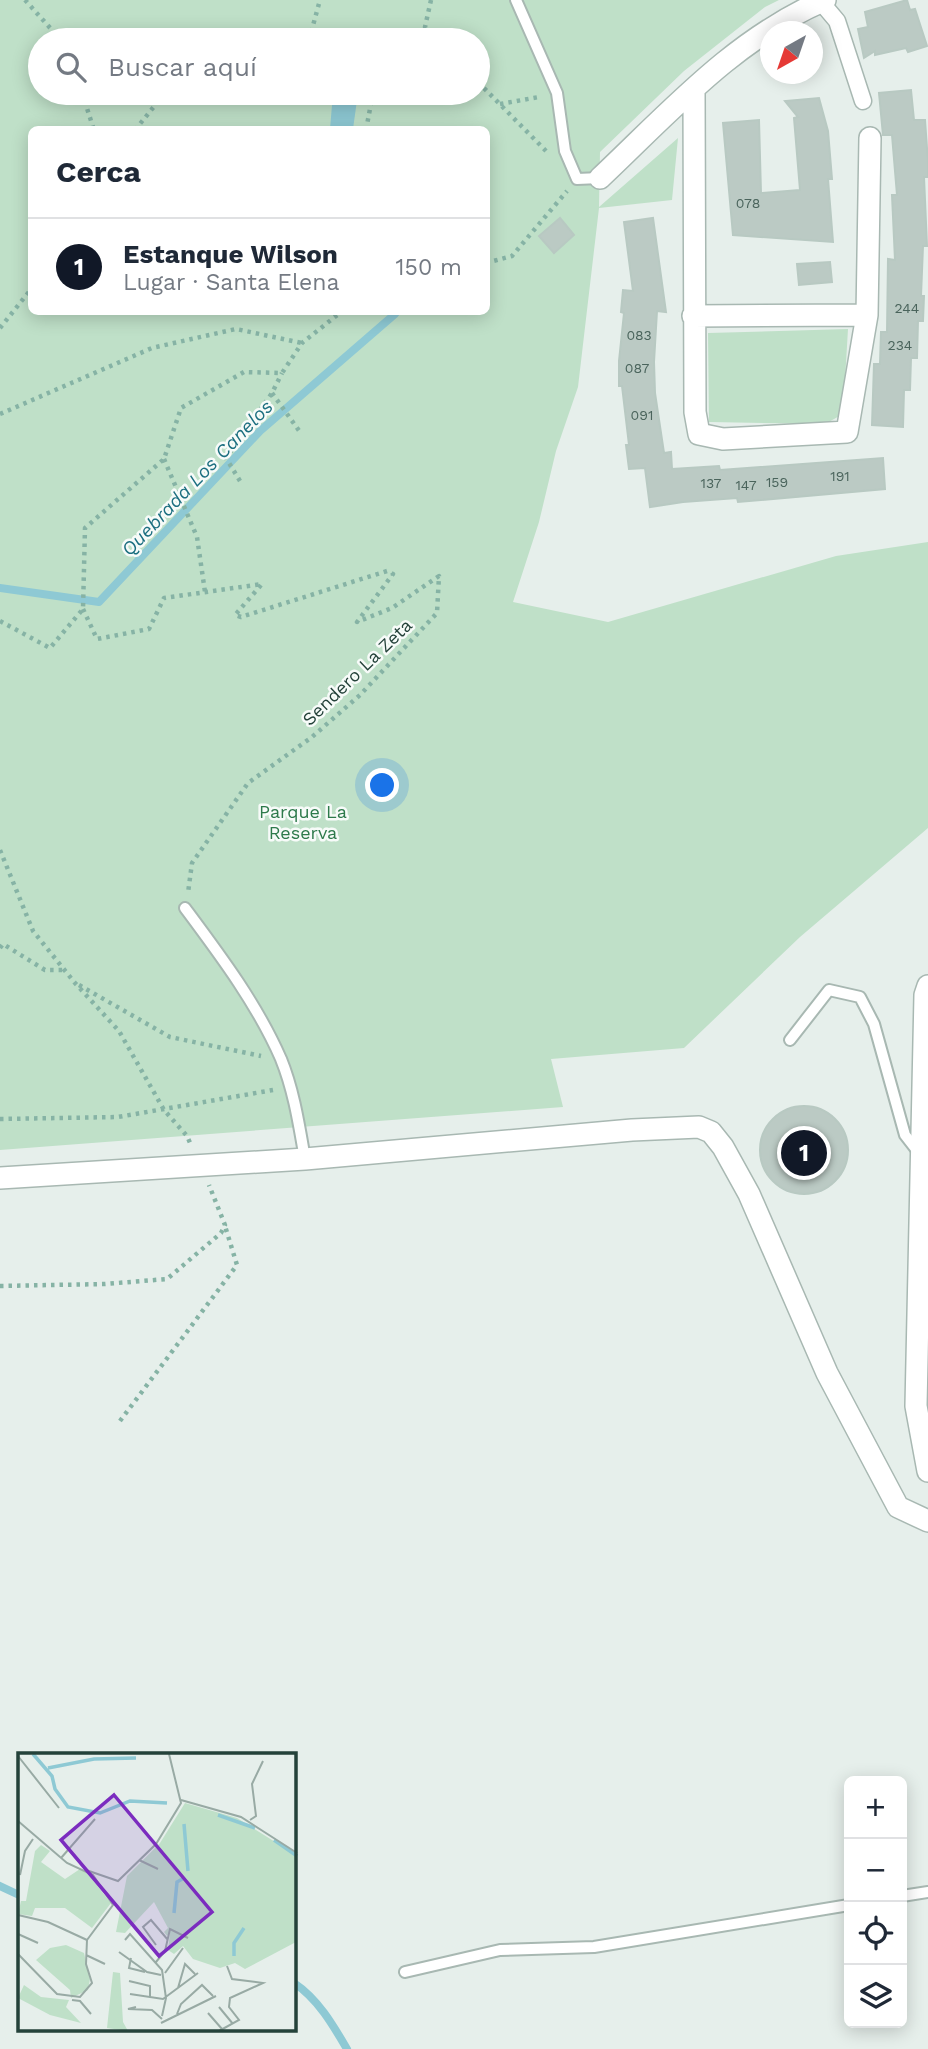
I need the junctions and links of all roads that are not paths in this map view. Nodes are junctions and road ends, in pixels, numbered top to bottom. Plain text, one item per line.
1 (516, 0) edge
2 (822, 1) edge
3 (694, 90) junction
4 (863, 101) dead end
5 (870, 138) dead end
6 (600, 178) joint
7 (867, 315) junction
8 (694, 316) junction
9 (185, 908) road end
10 (928, 986) edge
11 (790, 1040) dead end
12 (922, 1158) junction
13 (305, 1159) junction
14 (0, 1178) edge
15 (928, 1471) edge
16 (928, 1521) edge
17 (928, 1892) edge
18 (907, 1895) edge
19 (844, 1906) edge
20 (405, 1972) dead end

1 - 6 lane
2 - 3 street
2 - 4 street
3 - 6 street
3 - 8 street
5 - 7 street
7 - 8 street
7 - 8 street
9 - 13 lane
10 - 12 street
11 - 12 lane
12 - 15 street
13 - 14 street
13 - 16 street
17 - 18 lane
19 - 20 lane

